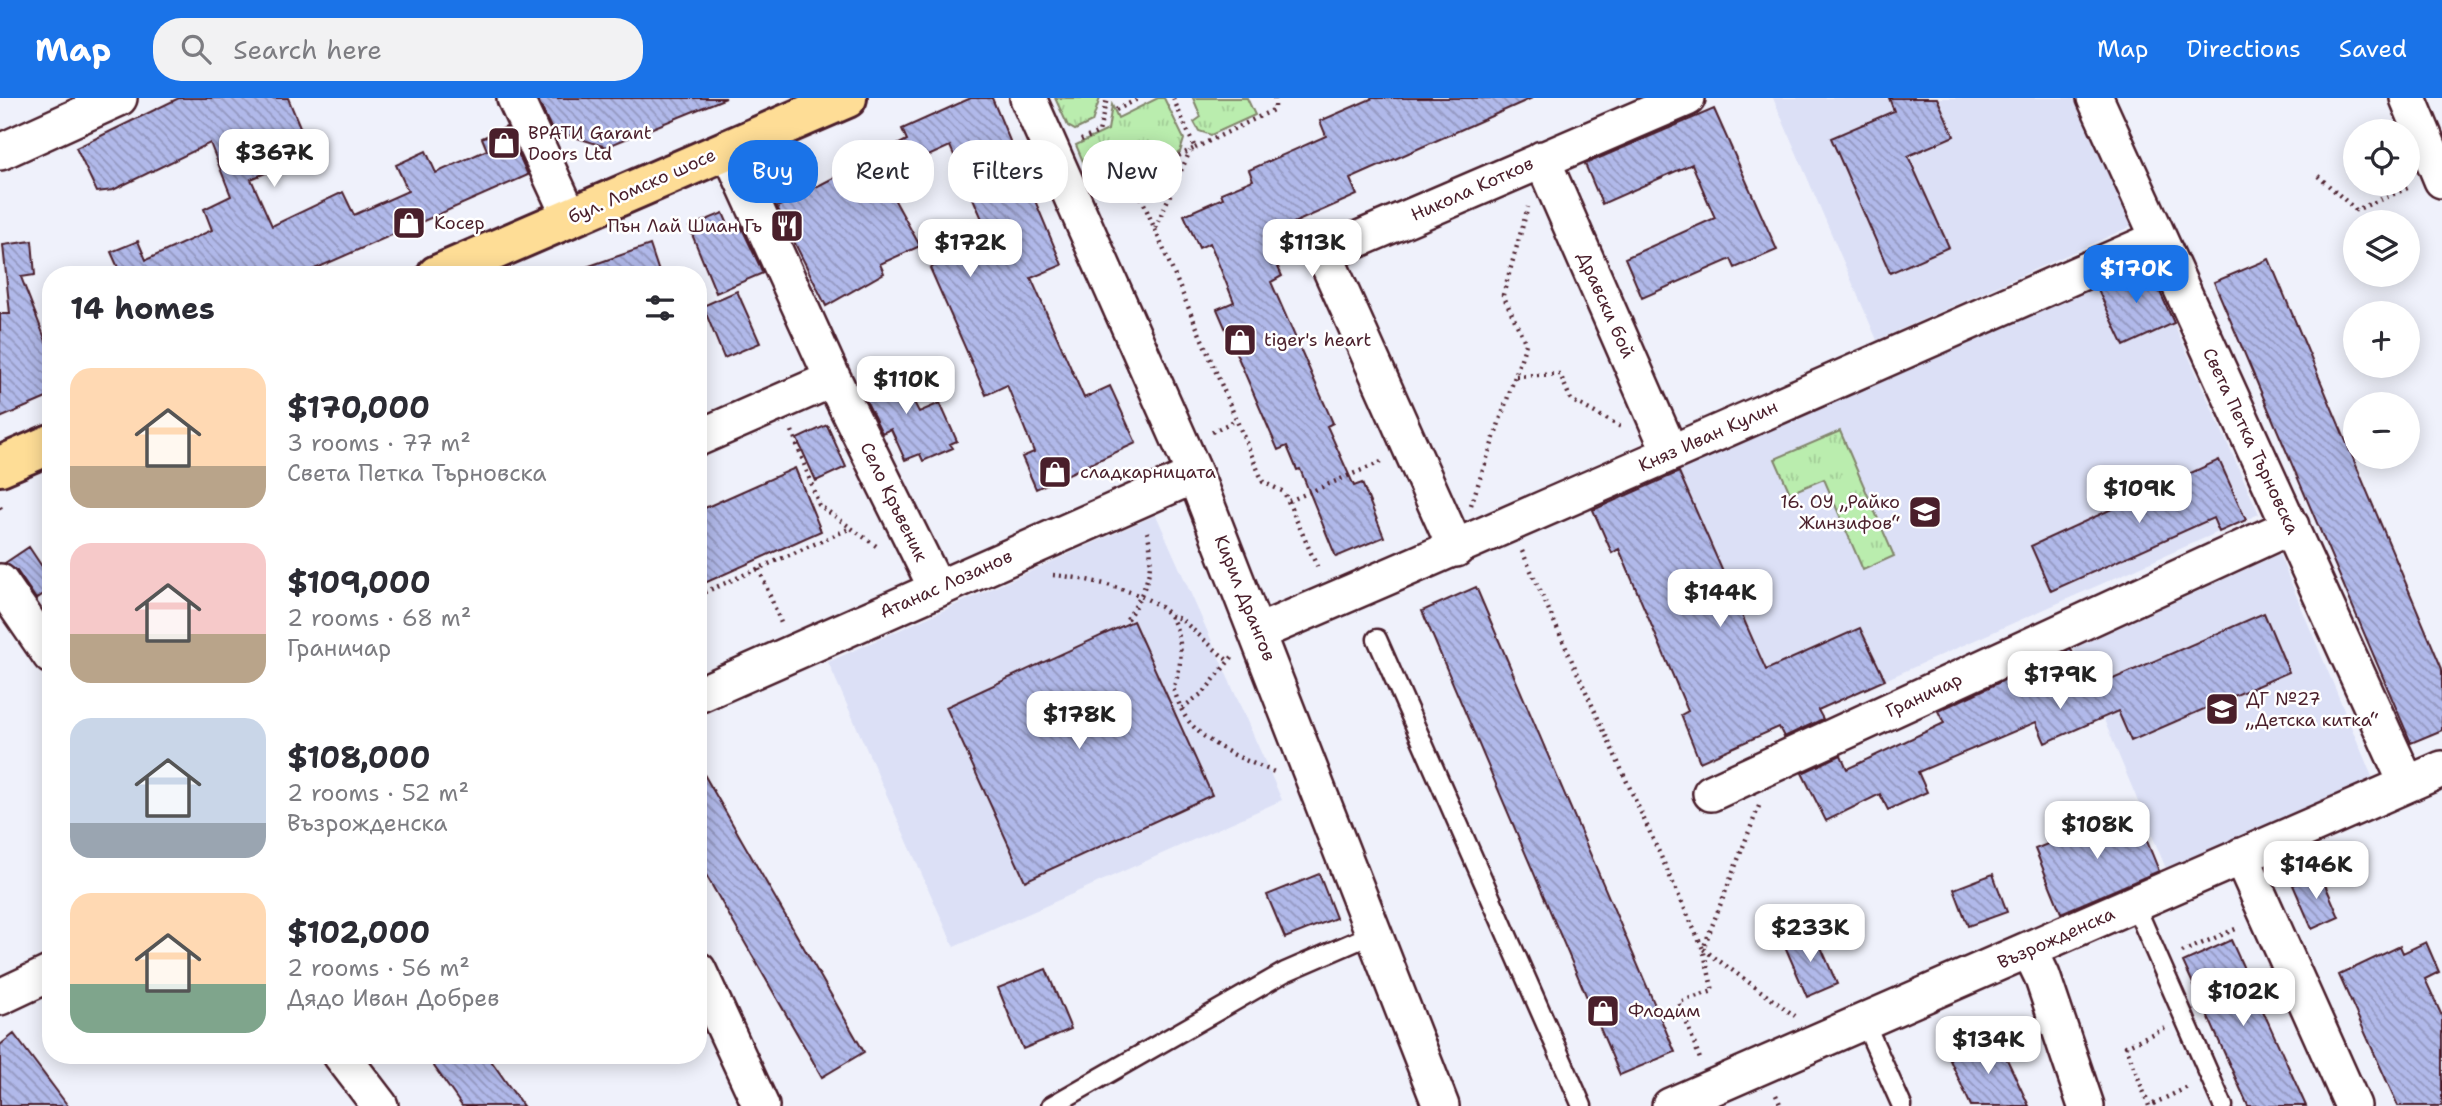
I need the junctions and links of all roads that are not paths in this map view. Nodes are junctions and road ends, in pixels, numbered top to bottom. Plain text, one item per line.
1 (119, 98) edge
2 (514, 98) edge
3 (847, 98) edge
4 (1028, 98) edge
5 (1687, 98) edge
6 (2095, 98) edge
7 (2408, 98) edge
8 (747, 140) edge
9 (728, 148) edge
10 (0, 152) edge
11 (1542, 159) junction
12 (2441, 177) edge
13 (753, 203) edge
14 (570, 217) junction
15 (2158, 239) junction
16 (458, 266) edge
17 (833, 379) junction
18 (707, 434) edge
19 (42, 448) edge
20 (1670, 452) junction
21 (0, 466) edge
22 (1195, 475) junction
23 (2291, 526) junction
24 (1456, 549) junction
25 (0, 582) edge
26 (937, 589) junction
27 (1259, 632) junction
28 (1377, 639) dead end
29 (42, 643) edge
30 (707, 691) edge
31 (2442, 769) edge
32 (2407, 784) junction
33 (1711, 793) dead end
34 (2241, 856) junction
35 (2134, 903) junction
36 (1375, 933) junction
37 (2030, 951) junction
38 (42, 977) edge
39 (707, 989) edge
40 (0, 997) edge
41 (1864, 1021) junction
42 (348, 1064) edge
43 (380, 1106) edge
44 (761, 1106) edge
45 (1051, 1106) edge
46 (1441, 1106) edge
47 (1582, 1106) edge
48 (1670, 1106) edge
49 (1902, 1106) edge
50 (2085, 1106) edge
51 (2222, 1106) edge
52 (2353, 1106) edge

1 - 10 street
2 - 14 street
3 - 8 main road, бул. Ломско шосе
4 - 22 street, Кирил Дрангов
5 - 11 street, Никола Котков
6 - 15 street, Света Петка Търновска
7 - 12 street
9 - 14 main road, бул. Ломско шосе
11 - 20 street, Дравски бой
11 - 24 street, Никола Котков
13 - 17 street, Село Кръвеник
14 - 16 main road, бул. Ломско шосе
15 - 20 street, Княз Иван Кулин
15 - 23 street, Света Петка Търновска
17 - 18 street
17 - 26 street, Село Кръвеник
19 - 21 main road
20 - 24 street, Княз Иван Кулин
22 - 26 street, Атанас Лозанов
22 - 27 street, Кирил Дрангов
23 - 32 street, Света Петка Търновска
23 - 33 street, Граничар
24 - 27 street, Княз Иван Кулин
25 - 29 street
26 - 30 street, Атанас Лозанов
27 - 36 street, Кирил Дрангов
28 - 47 lane
31 - 32 street, Възрожденска
32 - 34 street, Възрожденска
34 - 35 street, Възрожденска
34 - 52 street
35 - 37 street, Възрожденска
35 - 51 lane
36 - 45 lane
36 - 46 street, Кирил Дрангов
37 - 41 street, Възрожденска
37 - 50 street
38 - 40 street
39 - 44 street
41 - 48 street, Възрожденска
41 - 49 lane
42 - 43 street

